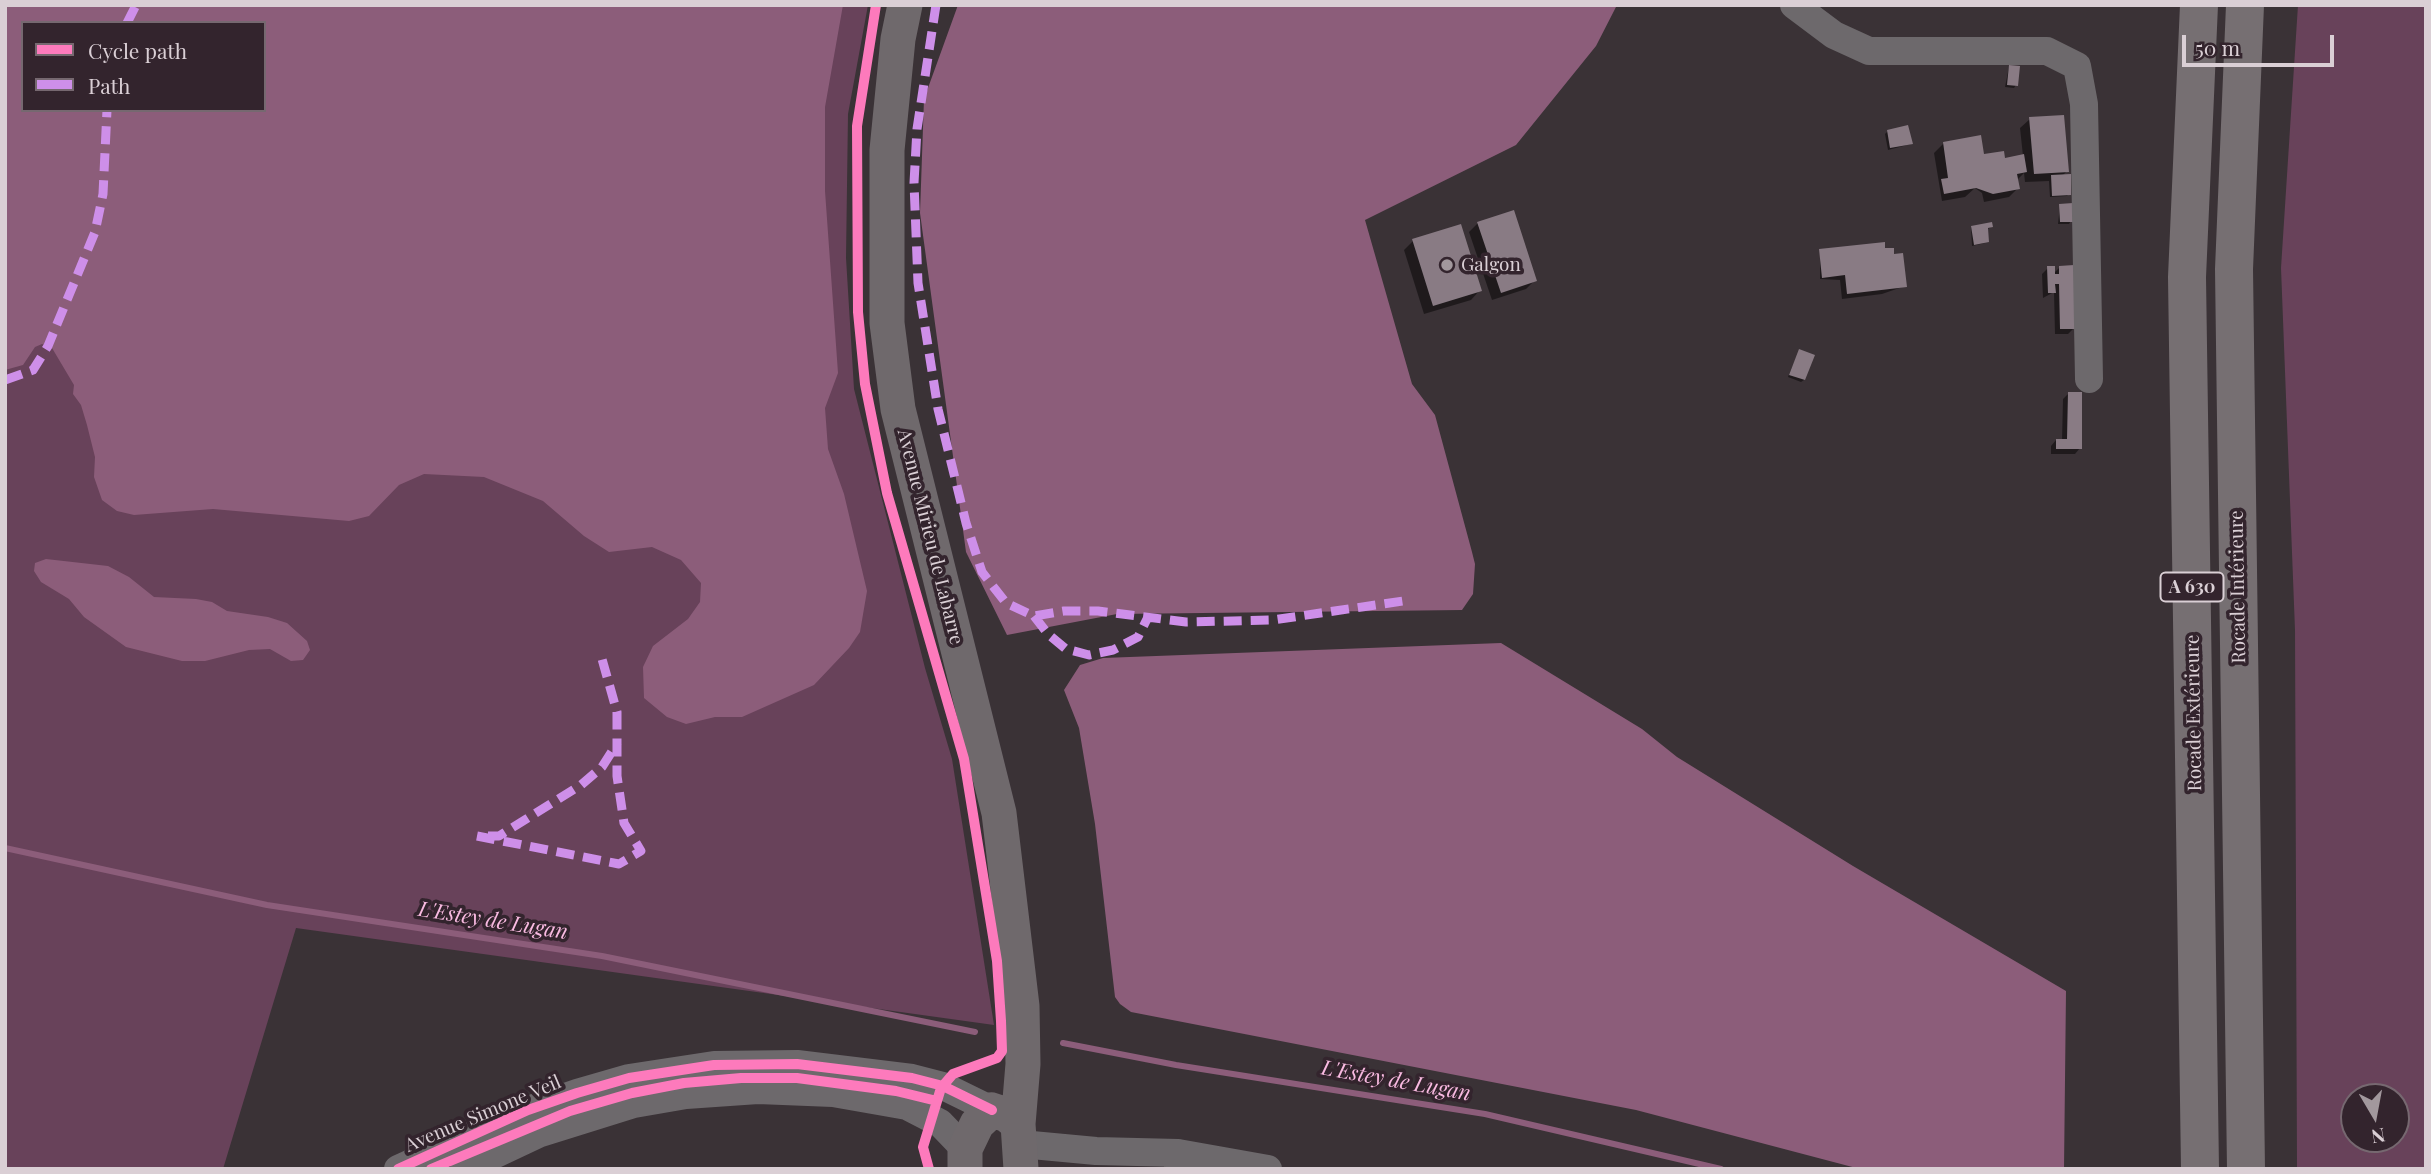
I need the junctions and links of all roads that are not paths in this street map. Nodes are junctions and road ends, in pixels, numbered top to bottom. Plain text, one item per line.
1 (905, 5) edge
2 (1794, 5) edge
3 (2199, 5) edge
4 (2245, 5) edge
5 (2089, 379) dead end
6 (684, 1082) junction
7 (1013, 1136) edge
8 (965, 1159) edge
9 (1178, 1161) edge
10 (398, 1169) edge
11 (464, 1169) edge
12 (1268, 1169) edge
13 (2200, 1169) edge
14 (2246, 1169) edge

1 - 7 main road, Avenue Mirieu de Labarre
2 - 5 street
3 - 13 highway, Rocade Extérieure / A 630
4 - 14 highway, Rocade Intérieure / A 630
6 - 7 street, Avenue Simone Veil
6 - 8 street, Avenue Simone Veil
6 - 10 street, Avenue Simone Veil
6 - 11 street, Avenue Simone Veil
7 - 8 main road
7 - 9 street, Avenue Simone Veil
9 - 12 street, Avenue Simone Veil

